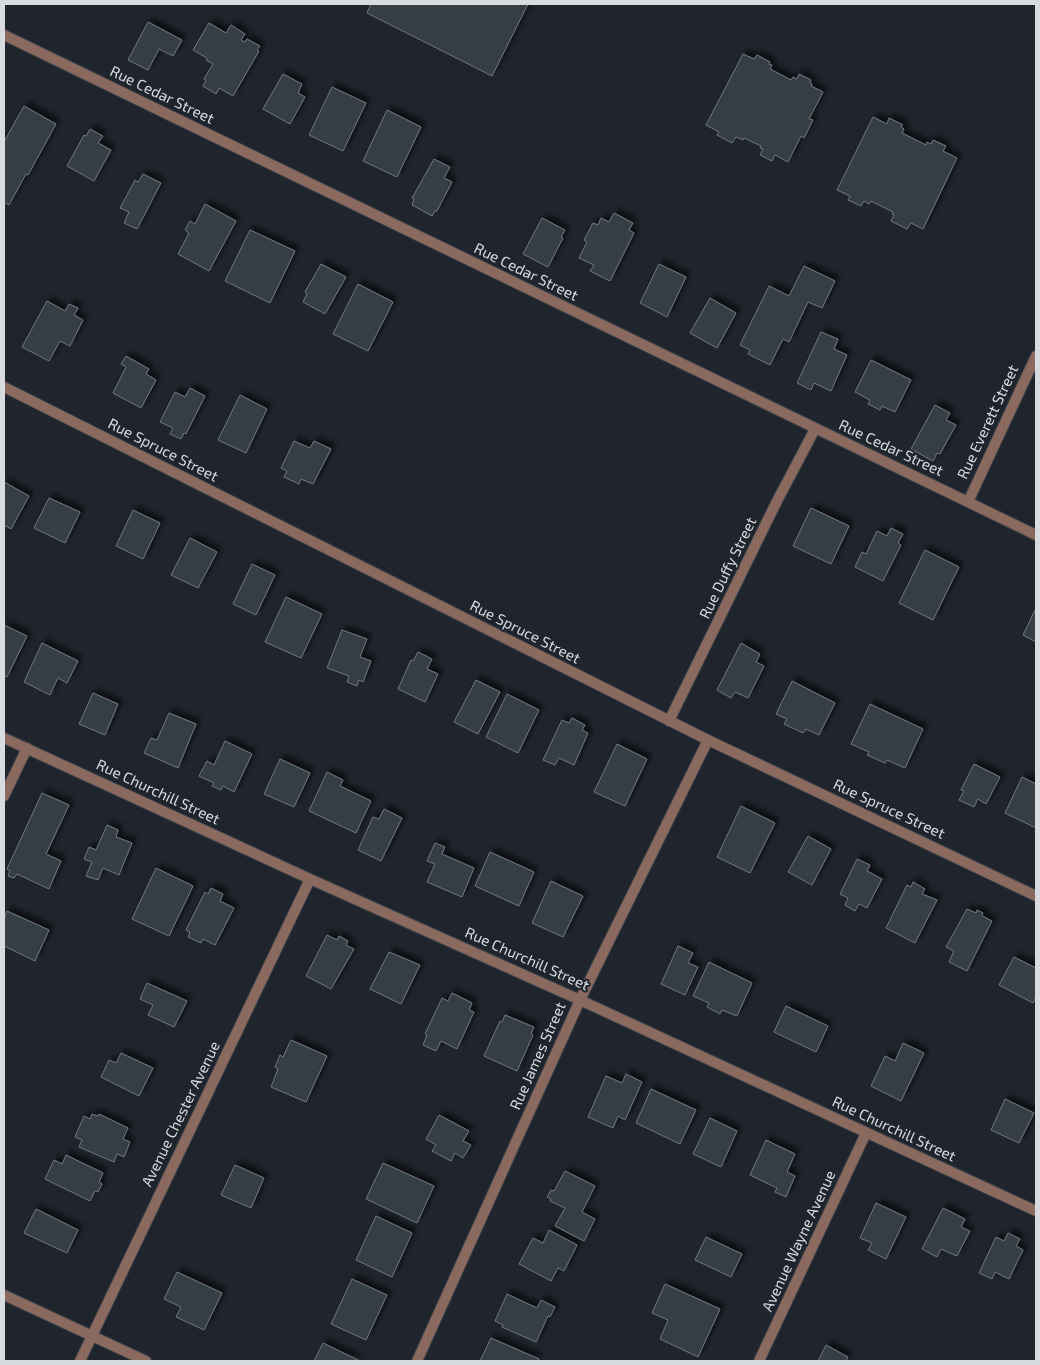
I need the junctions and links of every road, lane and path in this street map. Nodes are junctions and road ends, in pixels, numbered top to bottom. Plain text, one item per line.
1 (4, 35) edge
2 (1036, 356) edge
3 (4, 387) edge
4 (815, 429) junction
5 (968, 502) junction
6 (1036, 535) edge
7 (669, 721) junction
8 (4, 738) edge
9 (708, 740) junction
10 (27, 748) junction
11 (4, 796) edge
12 (310, 879) junction
13 (1036, 896) edge
14 (580, 1000) junction
15 (866, 1133) junction
16 (1036, 1211) edge
17 (4, 1295) edge
18 (92, 1335) junction
19 (80, 1361) edge
20 (146, 1361) edge
21 (417, 1361) edge
22 (759, 1361) edge

1 - 4 street, Rue Cedar Street
2 - 5 street, Rue Everett Street
3 - 7 street, Rue Spruce Street
4 - 5 street, Rue Cedar Street
4 - 7 street, Rue Duffy Street
5 - 6 street, Rue Cedar Street
7 - 9 street, Rue Spruce Street
8 - 10 street, Rue Churchill Street
9 - 13 street, Rue Spruce Street
9 - 14 street, Rue James Street
10 - 11 street
10 - 12 street, Rue Churchill Street
12 - 14 street, Rue Churchill Street
12 - 18 street, Avenue Chester Avenue
14 - 15 street, Rue Churchill Street
14 - 21 street, Rue James Street
15 - 16 street, Rue Churchill Street
15 - 22 street, Avenue Wayne Avenue
17 - 18 street
18 - 19 street, Avenue Chester Avenue
18 - 20 street

